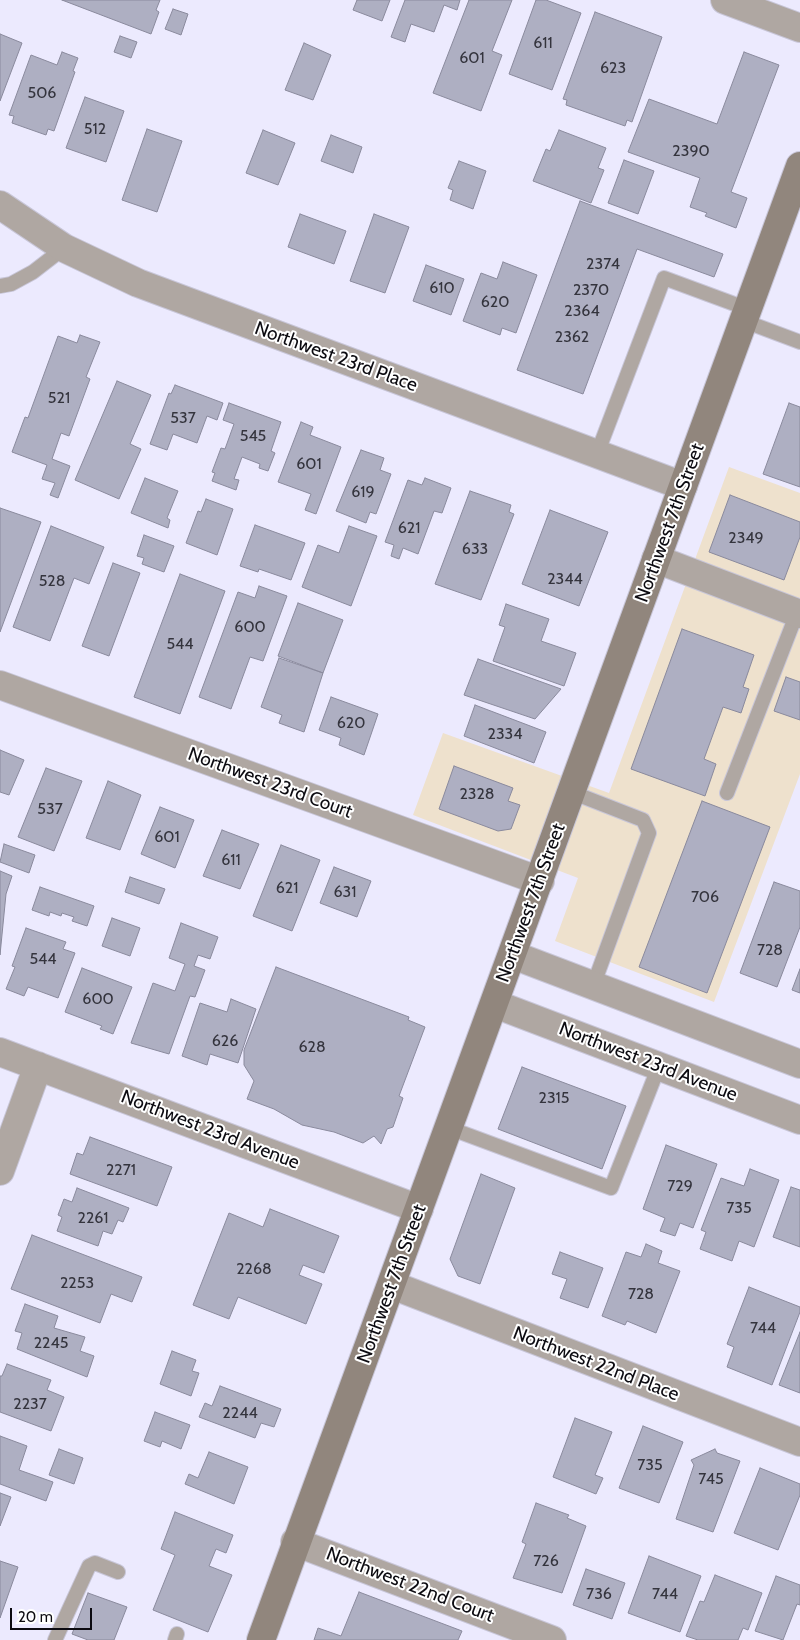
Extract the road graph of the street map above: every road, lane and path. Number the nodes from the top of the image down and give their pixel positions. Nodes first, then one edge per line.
1 (725, 0) edge
2 (800, 28) edge
3 (798, 176) edge
4 (0, 204) edge
5 (64, 248) junction
6 (0, 286) edge
7 (746, 315) junction
8 (800, 342) edge
9 (597, 454) junction
10 (683, 486) junction
11 (656, 559) junction
12 (798, 614) edge
13 (0, 685) edge
14 (571, 792) junction
15 (727, 793) dead end
16 (540, 881) junction
17 (513, 955) junction
18 (593, 986) junction
19 (495, 1004) junction
20 (0, 1052) edge
21 (800, 1064) edge
22 (38, 1066) junction
23 (659, 1066) junction
24 (800, 1120) edge
25 (449, 1128) junction
26 (0, 1170) edge
27 (419, 1209) junction
28 (392, 1285) junction
29 (800, 1442) edge
30 (295, 1542) junction
31 (118, 1572) dead end
32 (55, 1640) edge
33 (261, 1640) edge
34 (552, 1640) edge

1 - 2 street
3 - 7 main road, Northwest 7th Street
4 - 5 street, Northwest 23rd Place
5 - 6 lane
5 - 9 street, Northwest 23rd Place
7 - 8 lane
7 - 9 lane
7 - 10 main road, Northwest 7th Street
9 - 10 street, Northwest 23rd Place
10 - 11 main road, Northwest 7th Street
11 - 12 street
11 - 14 main road, Northwest 7th Street
12 - 15 lane
13 - 16 street, Northwest 23rd Court
14 - 16 main road, Northwest 7th Street
14 - 18 lane
16 - 17 main road, Northwest 7th Street
17 - 18 street
17 - 19 main road, Northwest 7th Street
18 - 21 street
19 - 23 street, Northwest 23rd Avenue
19 - 25 main road, Northwest 7th Street
20 - 22 street, Northwest 23rd Avenue
22 - 26 street
22 - 27 street, Northwest 23rd Avenue
23 - 24 street, Northwest 23rd Avenue
23 - 25 lane
25 - 27 main road, Northwest 7th Street
27 - 28 main road, Northwest 7th Street
28 - 29 street, Northwest 22nd Place
28 - 30 main road, Northwest 7th Street
30 - 33 main road, Northwest 7th Street
30 - 34 street, Northwest 22nd Court
31 - 32 lane

